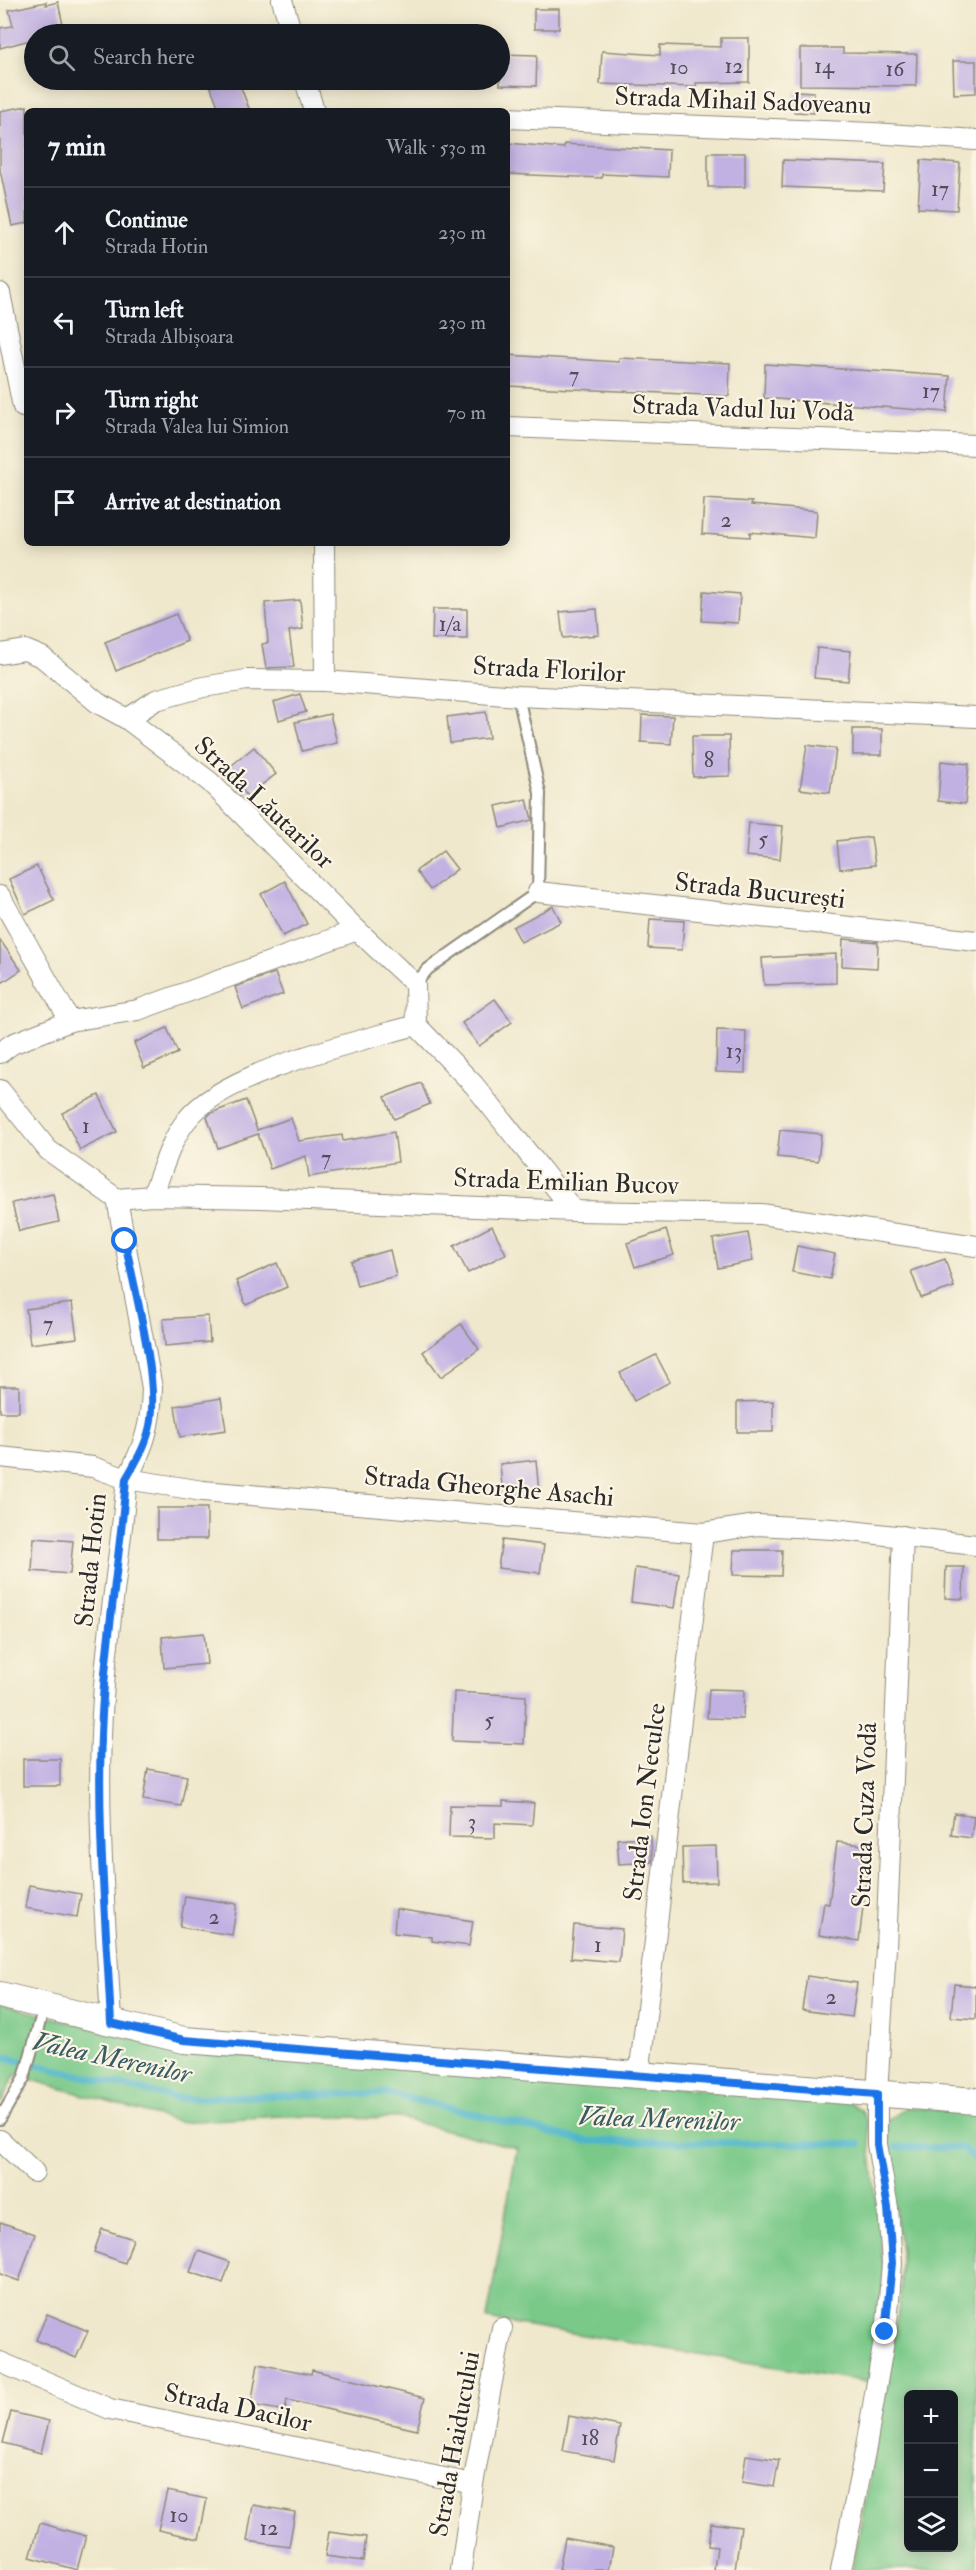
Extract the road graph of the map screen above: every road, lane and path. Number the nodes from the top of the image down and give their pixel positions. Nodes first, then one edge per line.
1 (282, 0) edge
2 (289, 24) edge
3 (308, 90) edge
4 (313, 108) edge
5 (510, 118) edge
6 (976, 140) edge
7 (0, 293) edge
8 (23, 407) dead end
9 (510, 427) edge
10 (976, 445) edge
11 (324, 546) edge
12 (0, 654) edge
13 (325, 681) junction
14 (518, 696) junction
15 (976, 717) edge
16 (127, 719) junction
17 (538, 892) junction
18 (0, 896) edge
19 (357, 930) junction
20 (976, 941) edge
21 (415, 984) junction
22 (70, 1021) junction
23 (416, 1025) junction
24 (0, 1053) edge
25 (0, 1090) edge
26 (152, 1196) junction
27 (117, 1199) junction
28 (574, 1211) junction
29 (976, 1246) edge
30 (0, 1457) edge
31 (126, 1479) junction
32 (704, 1533) junction
33 (903, 1536) junction
34 (976, 1545) edge
35 (0, 1995) edge
36 (44, 2007) junction
37 (111, 2023) junction
38 (639, 2076) junction
39 (877, 2094) junction
40 (976, 2101) edge
41 (0, 2119) edge
42 (0, 2140) edge
43 (34, 2172) dead end
44 (502, 2328) dead end
45 (0, 2362) edge
46 (473, 2484) junction
47 (461, 2570) edge
48 (841, 2570) edge

1 - 2 street
3 - 4 street
5 - 6 street, Strada Mihail Sadoveanu
7 - 8 street
9 - 10 street, Strada Vadul lui Vodă
11 - 13 street
12 - 16 street, Strada Lăutarilor
13 - 14 street, Strada Florilor
13 - 16 street, Strada Florilor
14 - 15 street, Strada Florilor
14 - 17 lane
16 - 19 street, Strada Lăutarilor
17 - 20 street, Strada București
17 - 21 lane
18 - 22 street
19 - 21 street, Strada Lăutarilor
19 - 22 street
21 - 23 street
22 - 24 street
23 - 26 street
23 - 28 street
25 - 27 street
26 - 27 street, Strada Emilian Bucov
26 - 28 street, Strada Emilian Bucov
27 - 31 street, Strada Hotin
28 - 29 street, Strada Emilian Bucov
30 - 31 street, Strada Gheorghe Asachi
31 - 32 street, Strada Gheorghe Asachi
31 - 37 street, Strada Hotin
32 - 33 street, Strada Gheorghe Asachi
32 - 38 street, Strada Ion Neculce
33 - 34 street, Strada Gheorghe Asachi
33 - 39 street, Strada Cuza Vodă
35 - 36 street
36 - 37 street
36 - 41 lane
37 - 38 street
38 - 39 street
39 - 40 street
39 - 48 street, Strada Cuza Vodă
42 - 43 street
44 - 46 street, Strada Haiducului
45 - 46 street, Strada Dacilor
46 - 47 street, Strada Haiducului

